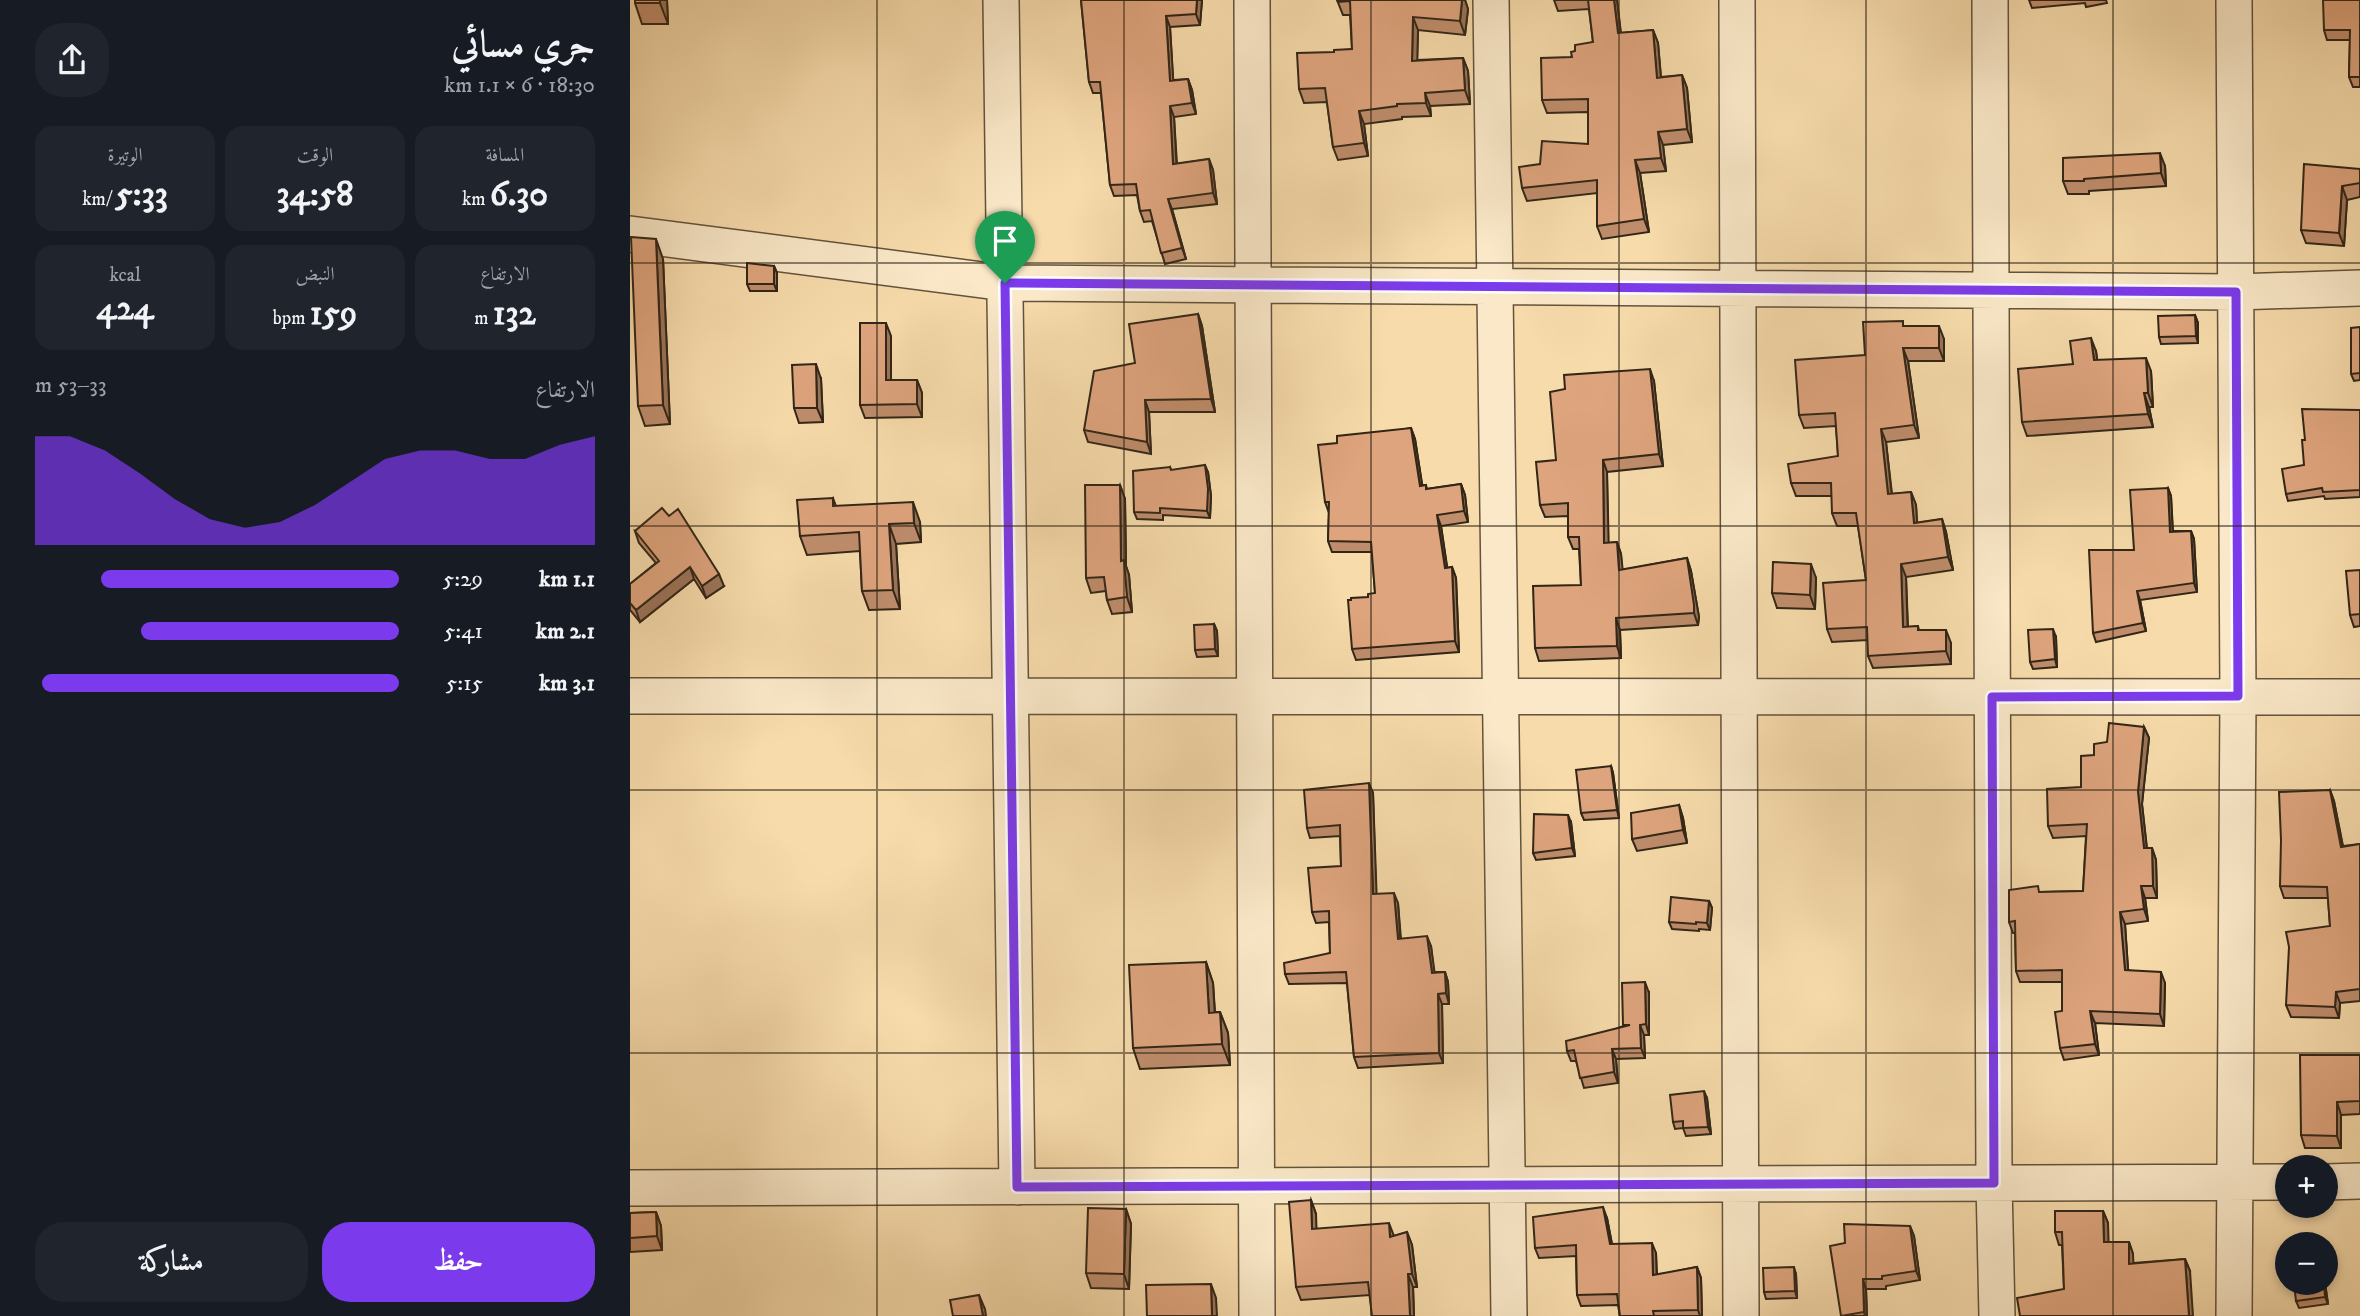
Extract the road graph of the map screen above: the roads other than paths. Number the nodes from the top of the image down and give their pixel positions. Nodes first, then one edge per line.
1 (1001, 0) edge
2 (1252, 0) edge
3 (1491, 0) edge
4 (1737, 0) edge
5 (1990, 0) edge
6 (2234, 0) edge
7 (630, 234) edge
8 (1005, 283) junction
9 (1253, 285) junction
10 (1494, 286) junction
11 (1738, 288) junction
12 (2360, 288) edge
13 (1991, 290) junction
14 (2236, 292) junction
15 (630, 696) edge
16 (1010, 696) junction
17 (1254, 696) junction
18 (1501, 696) junction
19 (1739, 696) junction
20 (2238, 696) junction
21 (1992, 697) junction
22 (2360, 697) edge
23 (2360, 1181) edge
24 (2275, 1182) edge
25 (2338, 1182) edge
26 (1994, 1183) junction
27 (2235, 1183) junction
28 (1740, 1184) junction
29 (1507, 1185) junction
30 (1256, 1186) junction
31 (1017, 1187) junction
32 (630, 1188) edge
33 (1257, 1316) edge
34 (1509, 1316) edge
35 (1741, 1316) edge
36 (1997, 1316) edge
37 (2234, 1316) edge

1 - 8 street
2 - 9 street
3 - 10 street
4 - 11 street
5 - 13 street
6 - 14 street
7 - 8 street
8 - 9 street
8 - 16 street
9 - 10 street
9 - 17 street
10 - 11 street
10 - 18 street
11 - 13 street
11 - 19 street
12 - 14 street
13 - 14 street
13 - 21 street
14 - 20 street
15 - 16 street
16 - 17 street
16 - 31 street
17 - 18 street
17 - 30 street
18 - 19 street
18 - 29 street
19 - 21 street
19 - 28 street
20 - 21 street
20 - 22 street
20 - 27 street
21 - 26 street
23 - 25 street
24 - 27 street
26 - 27 street
26 - 28 street
26 - 36 street
27 - 37 street
28 - 29 street
28 - 35 street
29 - 30 street
29 - 34 street
30 - 31 street
30 - 33 street
31 - 32 street

